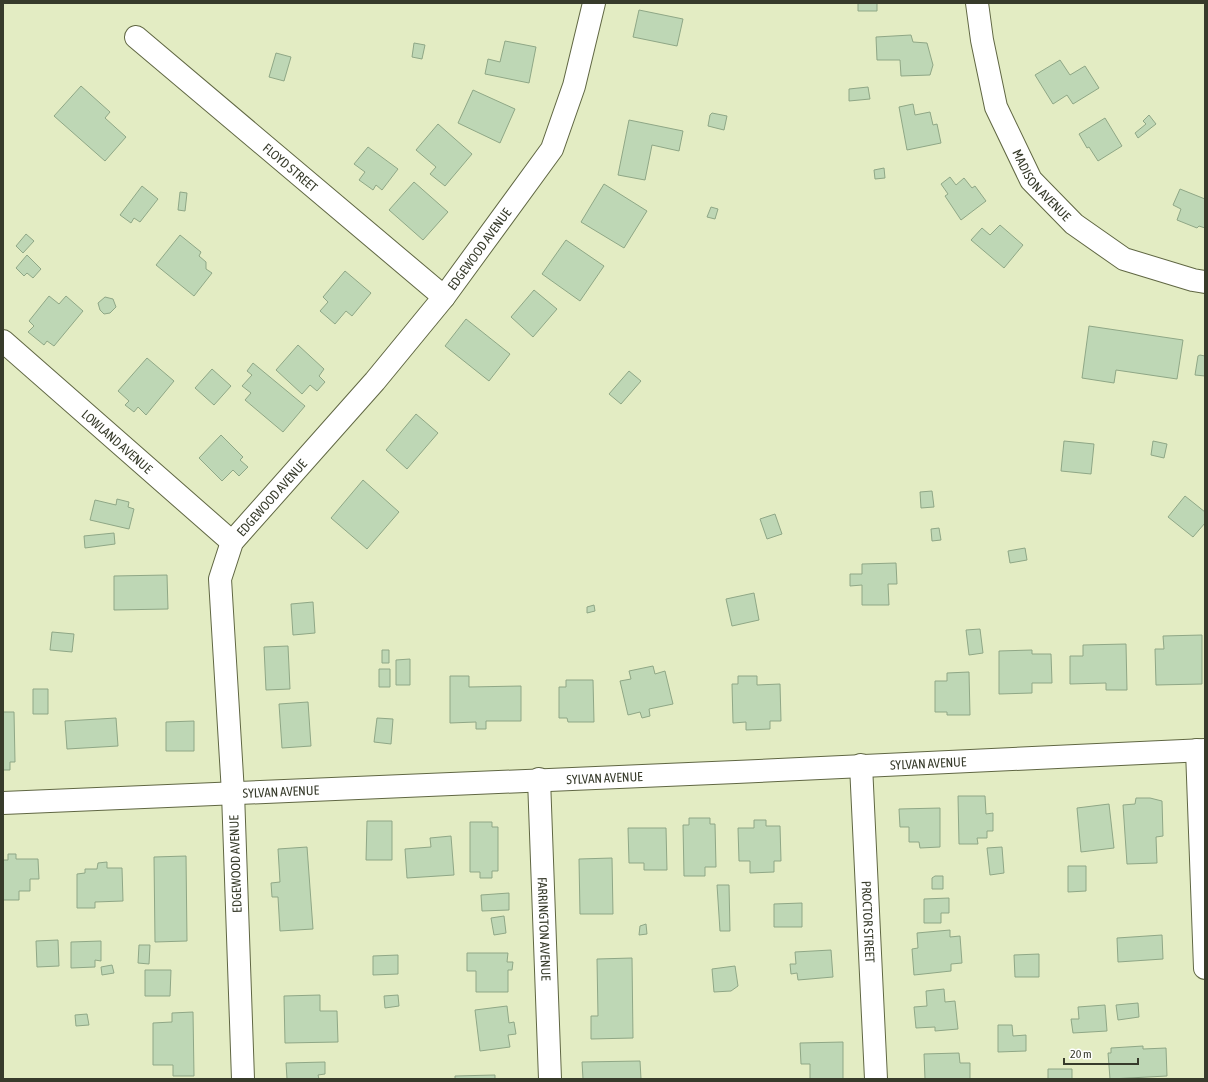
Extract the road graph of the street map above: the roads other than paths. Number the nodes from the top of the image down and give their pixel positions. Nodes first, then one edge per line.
1 (594, 3) edge
2 (977, 3) edge
3 (136, 37) dead end
4 (1205, 282) edge
5 (444, 297) junction
6 (3, 341) edge
7 (232, 542) junction
8 (1201, 750) edge
9 (861, 765) junction
10 (539, 779) junction
11 (233, 793) junction
12 (3, 803) edge
13 (1205, 968) edge
14 (243, 1079) edge
15 (550, 1079) edge
16 (876, 1079) edge

1 - 5 street, EDGEWOOD AVENUE
2 - 4 street, MADISON AVENUE
3 - 5 street, FLOYD STREET
5 - 7 street, EDGEWOOD AVENUE
6 - 7 street, LOWLAND AVENUE
7 - 11 street, EDGEWOOD AVENUE
8 - 9 street, SYLVAN AVENUE
8 - 13 street
9 - 10 street, SYLVAN AVENUE
9 - 16 street, PROCTOR STREET
10 - 11 street, SYLVAN AVENUE
10 - 15 street, FARRINGTON AVENUE
11 - 12 street, SYLVAN AVENUE
11 - 14 street, EDGEWOOD AVENUE

